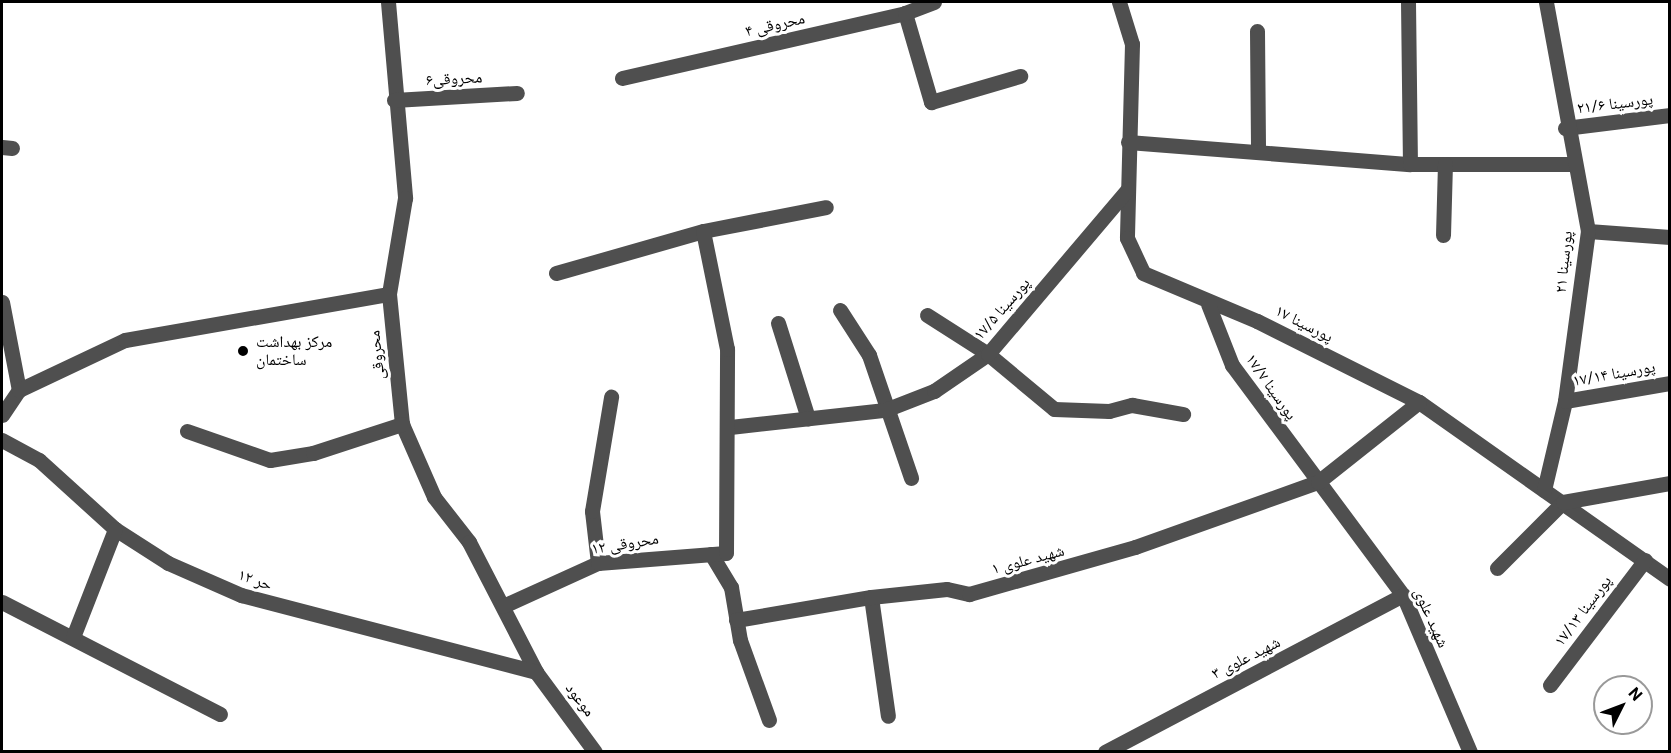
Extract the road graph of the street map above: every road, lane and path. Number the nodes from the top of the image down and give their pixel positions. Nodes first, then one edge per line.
1 (388, 2) edge
2 (933, 2) edge
3 (1119, 2) edge
4 (1408, 2) edge
5 (1546, 2) edge
6 (905, 13) junction
7 (1257, 31) dead end
8 (1020, 76) dead end
9 (622, 78) dead end
10 (517, 93) dead end
11 (394, 100) junction
12 (1670, 115) edge
13 (1565, 128) junction
14 (1128, 142) junction
15 (1258, 152) junction
16 (1410, 164) junction
17 (1445, 164) junction
18 (1572, 164) junction
19 (1128, 189) junction
20 (826, 207) dead end
21 (703, 231) junction
22 (1588, 231) junction
23 (1443, 235) dead end
24 (1670, 237) edge
25 (556, 273) dead end
26 (389, 294) junction
27 (2, 302) edge
28 (1208, 304) junction
29 (840, 310) dead end
30 (927, 315) dead end
31 (778, 323) dead end
32 (988, 354) junction
33 (1670, 383) edge
34 (19, 390) junction
35 (611, 397) dead end
36 (1564, 401) junction
37 (1419, 402) junction
38 (885, 410) junction
39 (1183, 414) dead end
40 (2, 415) edge
41 (808, 418) junction
42 (402, 424) junction
43 (730, 427) junction
44 (187, 431) dead end
45 (2, 440) edge
46 (911, 478) dead end
47 (1318, 482) junction
48 (1670, 483) edge
49 (1544, 490) junction
50 (1563, 502) junction
51 (115, 529) junction
52 (718, 554) junction
53 (1645, 560) junction
54 (598, 563) junction
55 (1497, 568) dead end
56 (1670, 579) edge
57 (1403, 595) junction
58 (870, 597) junction
59 (2, 602) edge
60 (503, 606) junction
61 (736, 620) junction
62 (73, 637) junction
63 (536, 672) junction
64 (1550, 685) dead end
65 (220, 714) dead end
66 (888, 716) dead end
67 (769, 720) dead end
68 (1466, 750) edge
69 (595, 752) edge
70 (1105, 752) edge

1 - 11 street, محروقی
2 - 6 street, محروقی ۴
3 - 14 street, پورسینا ۱۷
4 - 16 street
5 - 13 street, پورسینا ۲۱
6 - 8 street
6 - 9 street, محروقی ۴
7 - 15 street
10 - 11 street, محروقی۶
11 - 26 street, محروقی
12 - 13 street, پورسینا ۲۱/۶
13 - 18 street, پورسینا ۲۱
14 - 15 street
14 - 19 street, پورسینا ۱۷
15 - 16 street
16 - 17 street
17 - 18 street
17 - 23 street
18 - 22 street, پورسینا ۲۱
19 - 28 street, پورسینا ۱۷
19 - 32 street, پورسینا ۱۷/۵
20 - 21 street
21 - 25 street
21 - 43 street
22 - 24 street
22 - 36 street, پورسینا ۲۱
26 - 34 street
26 - 42 street, محروقی
27 - 34 street
28 - 37 street, پورسینا ۱۷
28 - 47 street, پورسینا ۱۷/۷
29 - 38 street
30 - 32 street
31 - 41 street
32 - 38 street, پورسینا ۱۷/۵
32 - 39 street
33 - 36 street, پورسینا ۱۷/۱۴
34 - 40 street
35 - 54 street
36 - 49 street, پورسینا ۲۱
37 - 47 street, شهید علوی ۱
37 - 49 street, پورسینا ۱۷
38 - 41 street, پورسینا ۱۷/۵
38 - 46 street
41 - 43 street, پورسینا ۱۷/۵
42 - 44 street
42 - 60 street, محروقی
43 - 52 street
45 - 51 street, حر ۱۲
47 - 57 street, شهید علوی
47 - 58 street, شهید علوی ۱
48 - 50 street
49 - 50 street, پورسینا ۱۷
50 - 53 street, پورسینا ۱۷
50 - 55 street
51 - 62 street
51 - 63 street, حر ۱۲
52 - 54 street, محروقی ۱۲
52 - 61 street
53 - 56 street, پورسینا ۱۷
53 - 64 street, پورسینا ۱۷/۱۳
54 - 60 street, محروقی ۱۲
57 - 68 street, شهید علوی
57 - 70 street, شهید علوی ۳
58 - 61 street, شهید علوی ۱
58 - 66 street
59 - 62 street
60 - 63 street, محروقی
61 - 67 street
62 - 65 street
63 - 69 street, موعود

